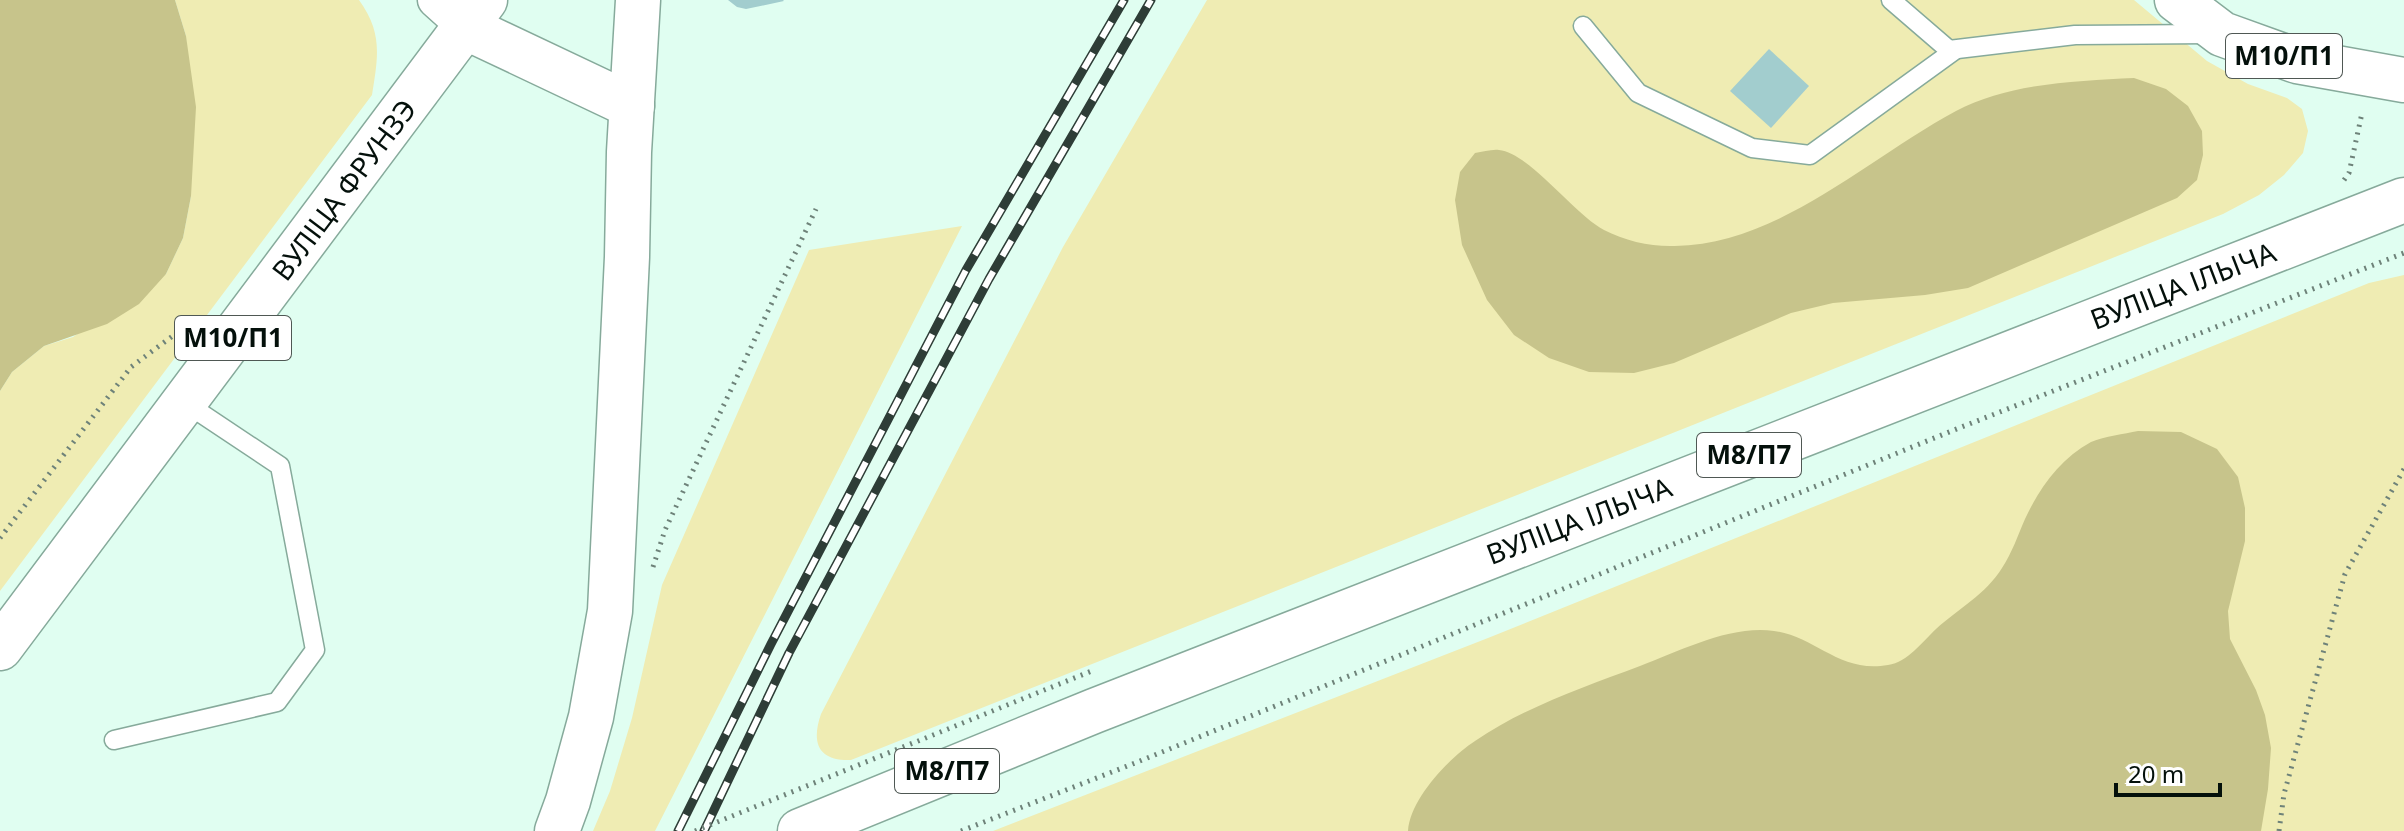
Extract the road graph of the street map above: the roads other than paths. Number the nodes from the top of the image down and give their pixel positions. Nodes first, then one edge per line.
1 (638, 0) edge
2 (1891, 0) edge
3 (2177, 0) edge
4 (462, 9) edge
5 (1583, 26) dead end
6 (2222, 34) junction
7 (1955, 50) junction
8 (2404, 80) edge
9 (632, 106) junction
10 (2404, 200) edge
11 (184, 402) junction
12 (0, 648) edge
13 (114, 740) dead end
14 (557, 831) edge
15 (800, 831) edge

1 - 9 main road
2 - 7 lane
3 - 6 main road, М10/П1
4 - 9 main road
4 - 11 main road, ВУЛІЦА ФРУНЗЭ / М10/П1
5 - 7 lane
6 - 7 lane
6 - 8 main road, М10/П1
9 - 14 main road
10 - 15 main road, ВУЛІЦА ІЛЬІЧА / М8/П7
11 - 12 main road, ВУЛІЦА ФРУНЗЭ / М10/П1
11 - 13 lane

